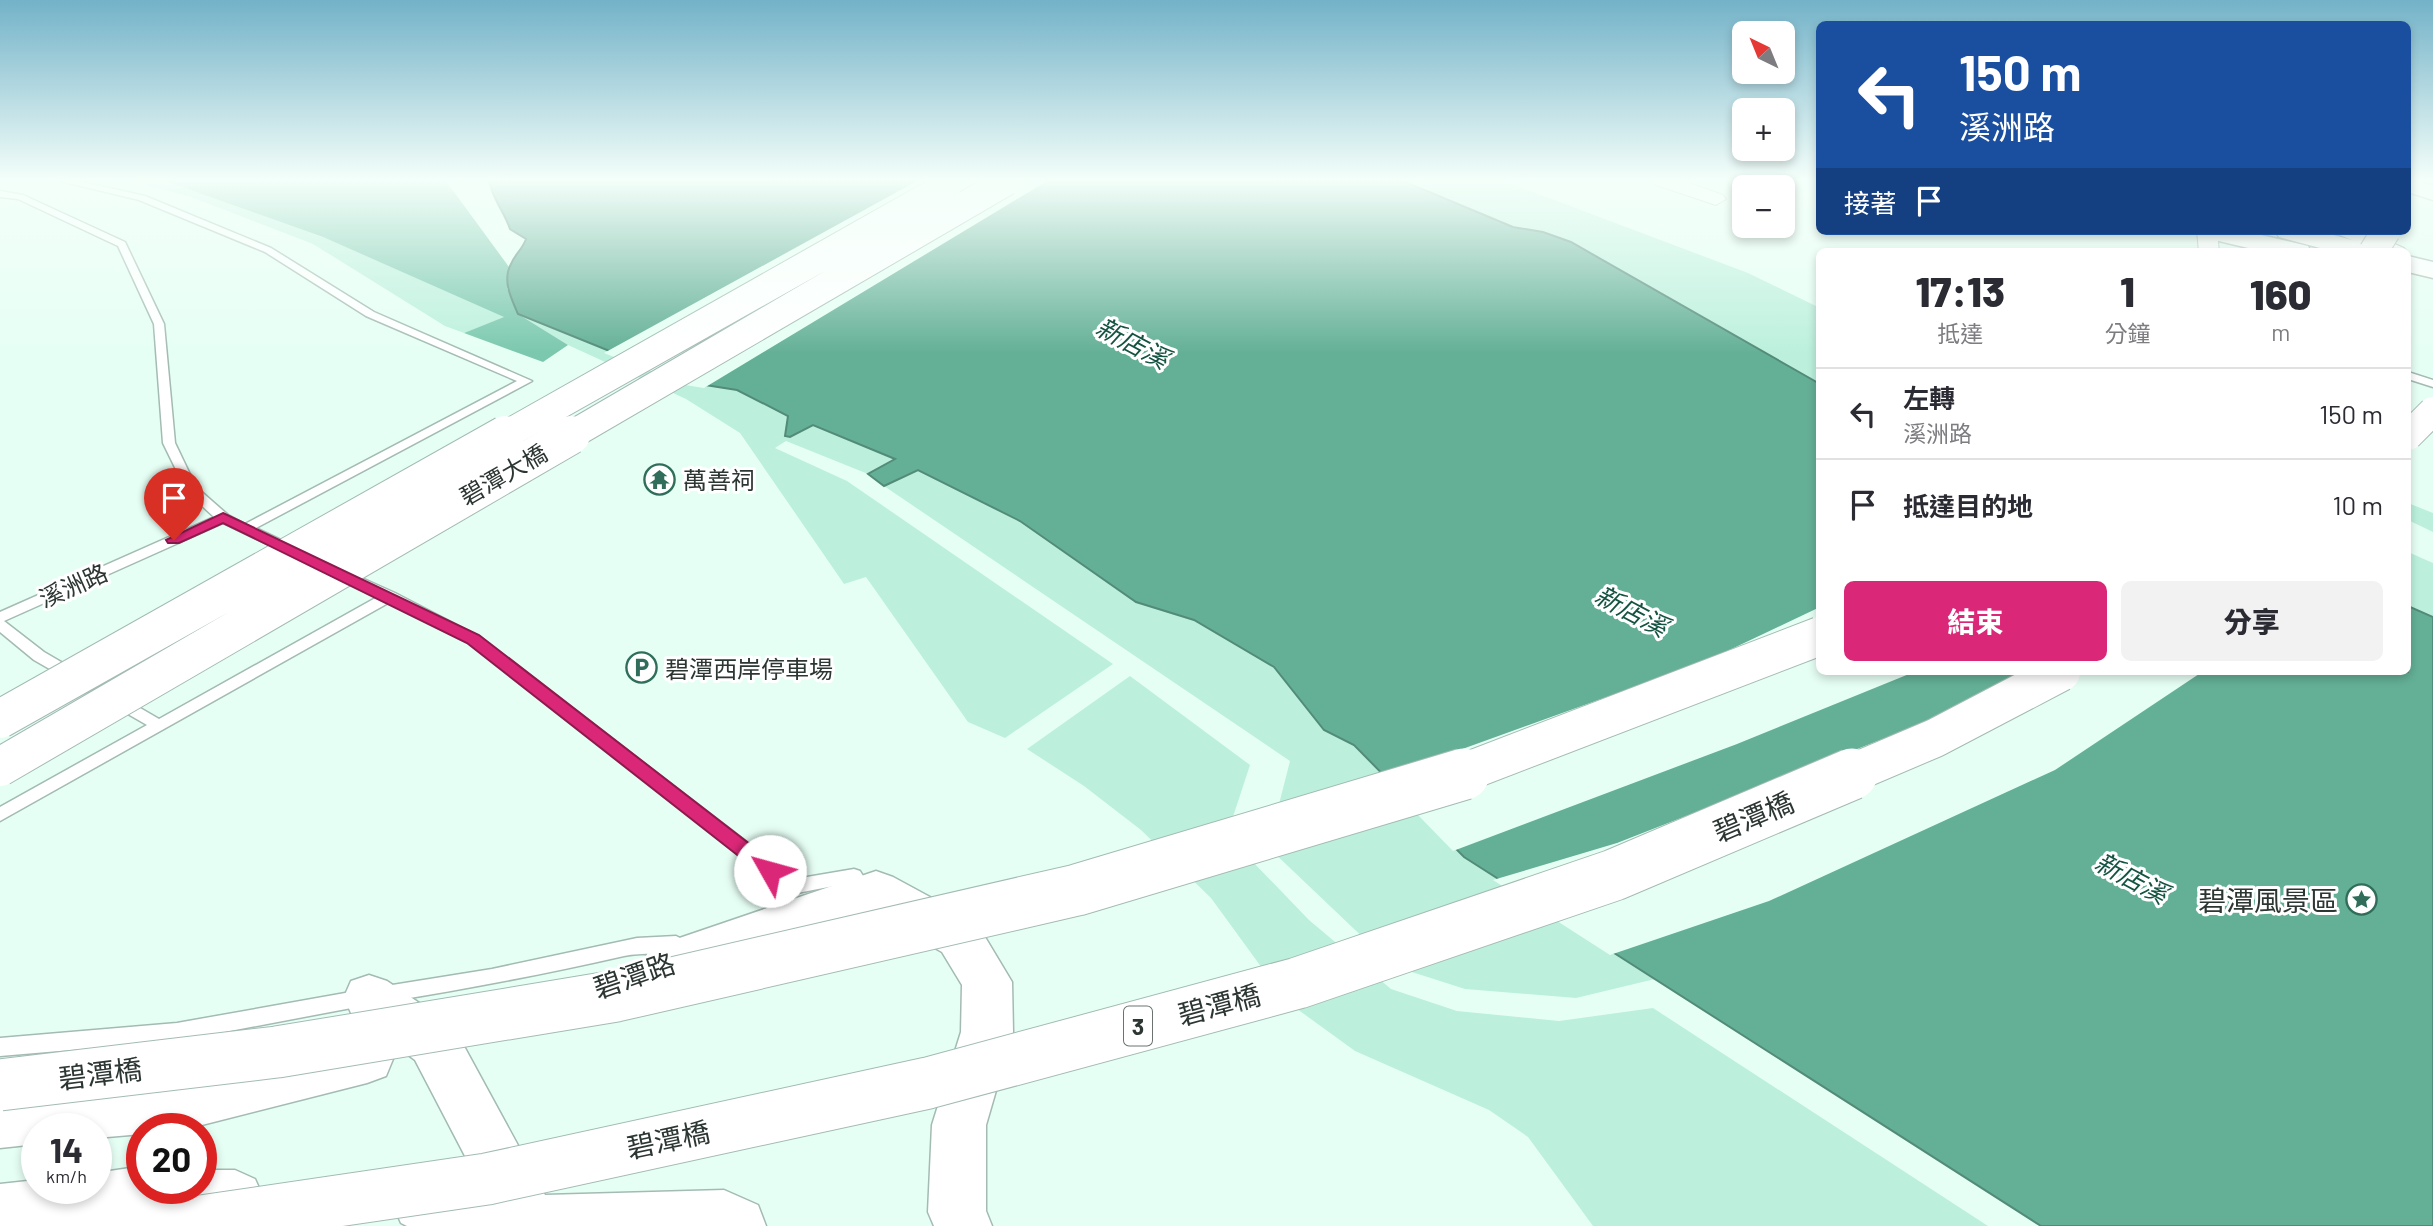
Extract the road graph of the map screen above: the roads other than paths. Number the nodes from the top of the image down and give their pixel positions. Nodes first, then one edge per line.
1 (109, 238) edge
2 (239, 238) edge
3 (853, 238) edge
4 (909, 238) edge
5 (2240, 238) edge
6 (2314, 238) edge
7 (2364, 238) edge
8 (2281, 248) edge
9 (2350, 248) edge
10 (2387, 248) edge
11 (2411, 258) edge
12 (2411, 265) edge
13 (2433, 269) edge
14 (2411, 281) edge
15 (2433, 287) edge
16 (2411, 376) edge
17 (2433, 384) edge
18 (2433, 411) edge
19 (2411, 427) edge
20 (2411, 433) edge
21 (2433, 436) edge
22 (223, 518) junction
23 (246, 529) junction
24 (390, 596) junction
25 (0, 618) edge
26 (0, 625) edge
27 (1816, 638) edge
28 (2055, 675) edge
29 (0, 719) edge
30 (160, 726) junction
31 (0, 767) edge
32 (0, 815) edge
33 (854, 876) dead end
34 (732, 942) junction
35 (369, 997) junction
36 (434, 1042) junction
37 (0, 1047) edge
38 (0, 1085) edge
39 (0, 1122) edge
40 (459, 1203) junction
41 (0, 1213) edge
42 (531, 1224) junction
43 (167, 1226) edge
44 (400, 1226) edge
45 (737, 1226) edge
46 (963, 1226) edge

1 - 22 lane
2 - 23 lane
3 - 29 main road, 碧潭大橋, bridge
4 - 31 main road, 碧潭大橋, bridge
5 - 8 main road
6 - 9 main road
7 - 10 street
11 - 13 street
12 - 13 main road
14 - 15 main road
16 - 17 lane
18 - 20 main road, bridge
19 - 21 street
22 - 23 lane
22 - 25 lane, 溪洲路
23 - 24 lane
24 - 30 lane
24 - 33 lane
26 - 30 lane
27 - 38 main road, 碧潭橋, bridge
28 - 43 main road, 碧潭橋 / 3, bridge
30 - 32 lane
34 - 35 lane
34 - 36 main road, 碧潭路
34 - 46 main road, 碧潭路
35 - 36 main road
35 - 37 lane
36 - 39 main road, 碧潭路
36 - 42 main road
40 - 41 main road
40 - 42 main road
40 - 44 street
42 - 45 main road

